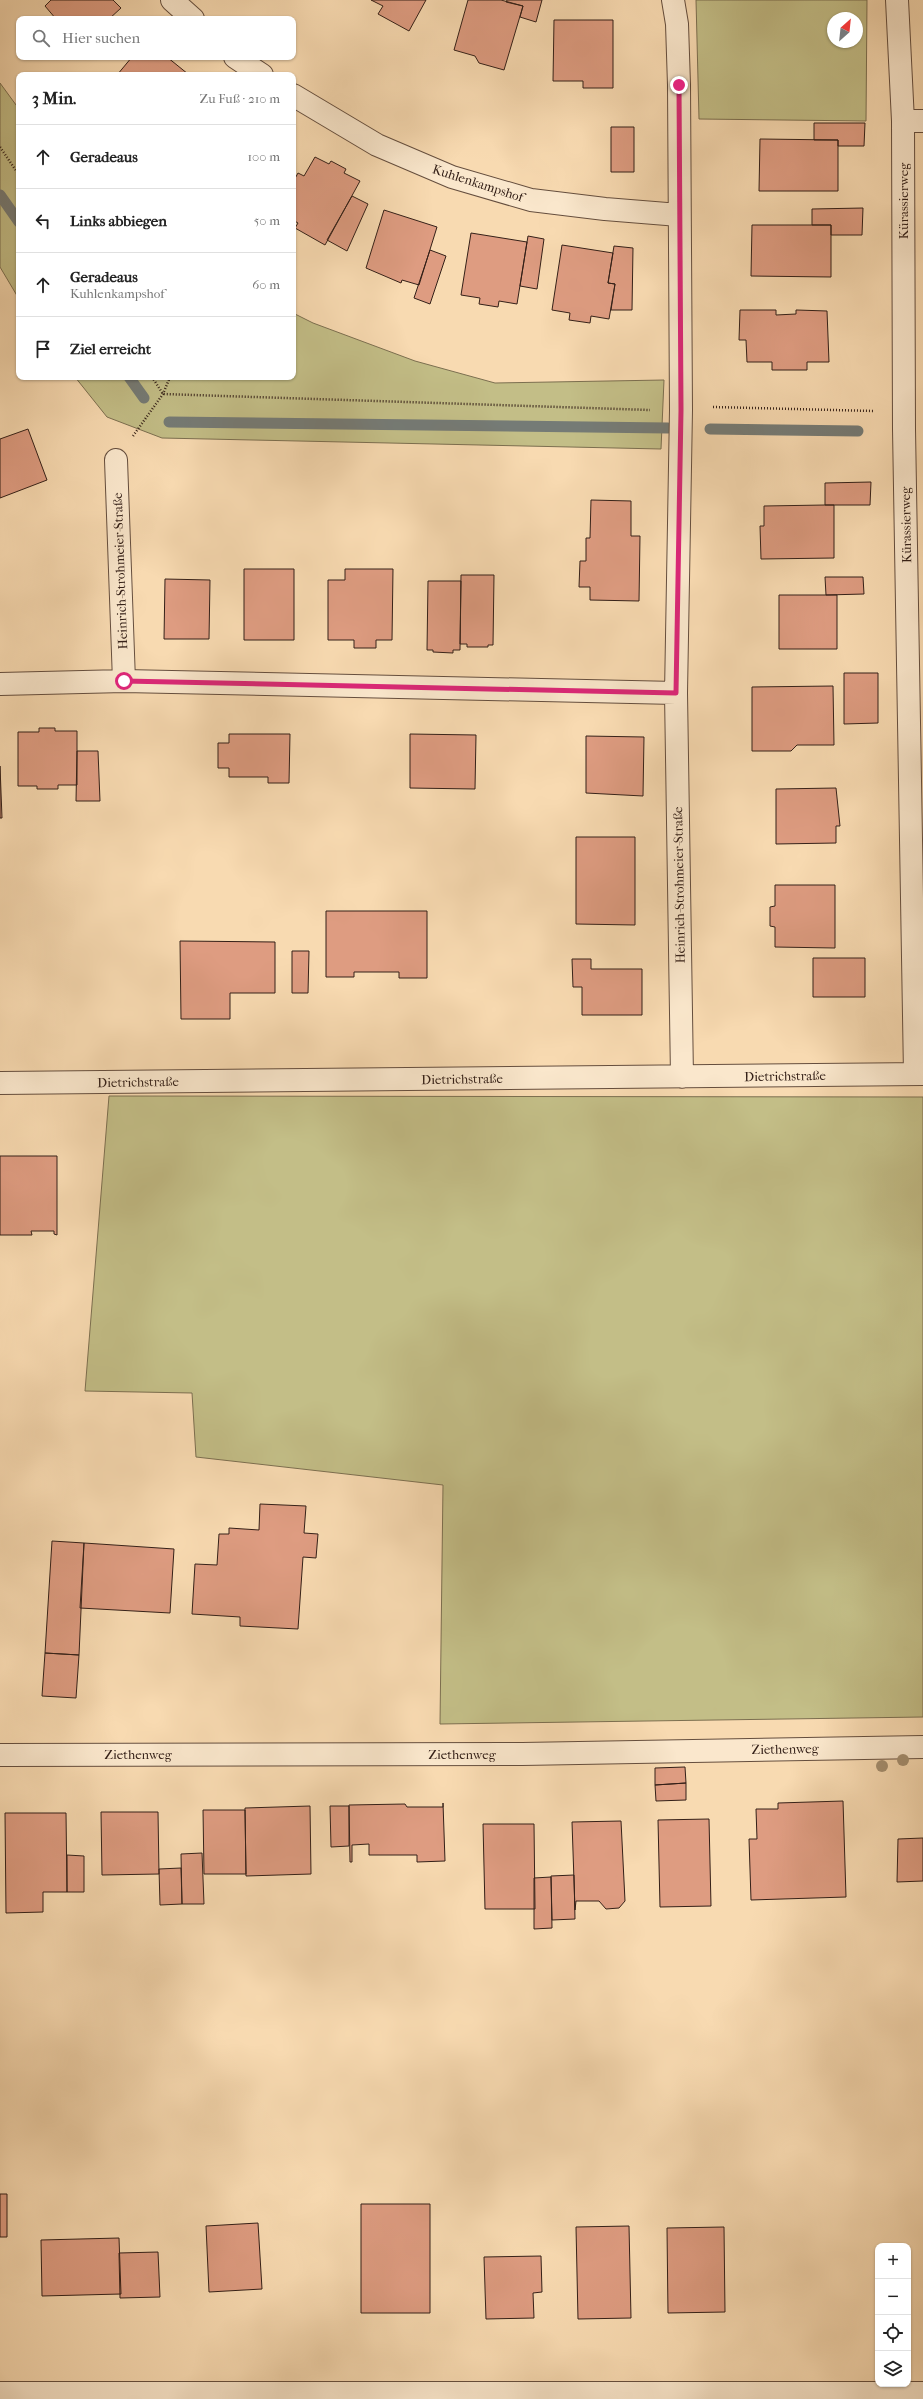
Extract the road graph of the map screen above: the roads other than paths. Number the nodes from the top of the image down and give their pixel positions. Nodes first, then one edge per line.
1 (172, 0) edge
2 (673, 0) edge
3 (897, 0) edge
4 (190, 16) edge
5 (240, 60) edge
6 (258, 72) edge
7 (296, 97) edge
8 (913, 121) edge
9 (679, 215) junction
10 (116, 460) road end
11 (124, 681) junction
12 (0, 684) edge
13 (676, 693) junction
14 (919, 1074) edge
15 (682, 1077) junction
16 (0, 1083) edge
17 (923, 1747) edge
18 (0, 1755) edge
19 (0, 2393) edge
20 (923, 2393) edge

1 - 4 street
2 - 9 street
3 - 8 street, Kürassierweg
5 - 6 street
7 - 9 street, Kuhlenkampshof
8 - 14 street, Kürassierweg
9 - 13 street, Heinrich-Strohmeier-Straße
10 - 11 street, Heinrich-Strohmeier-Straße
11 - 12 street
11 - 13 street
13 - 15 street, Heinrich-Strohmeier-Straße
14 - 15 street, Dietrichstraße
15 - 16 street, Dietrichstraße
17 - 18 street, Ziethenweg
19 - 20 street

